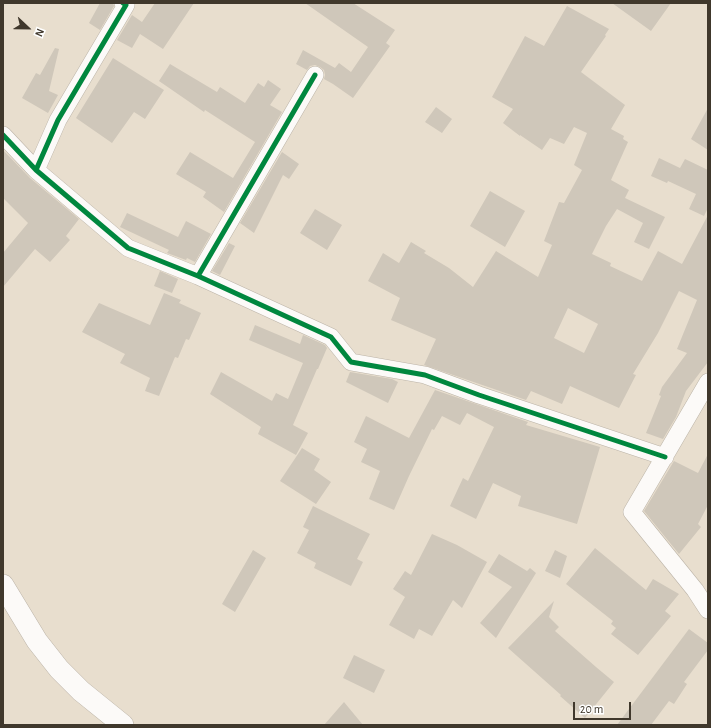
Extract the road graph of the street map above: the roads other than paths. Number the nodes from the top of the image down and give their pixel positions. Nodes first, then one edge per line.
1 (124, 3) edge
2 (315, 75) dead end
3 (3, 135) edge
4 (36, 170) junction
5 (198, 276) junction
6 (708, 382) edge
7 (665, 457) junction
8 (3, 585) edge
9 (708, 610) edge
10 (123, 725) edge

1 - 4 street
2 - 5 street
3 - 4 street
4 - 5 street
5 - 7 street
6 - 7 street
7 - 9 street
8 - 10 street

